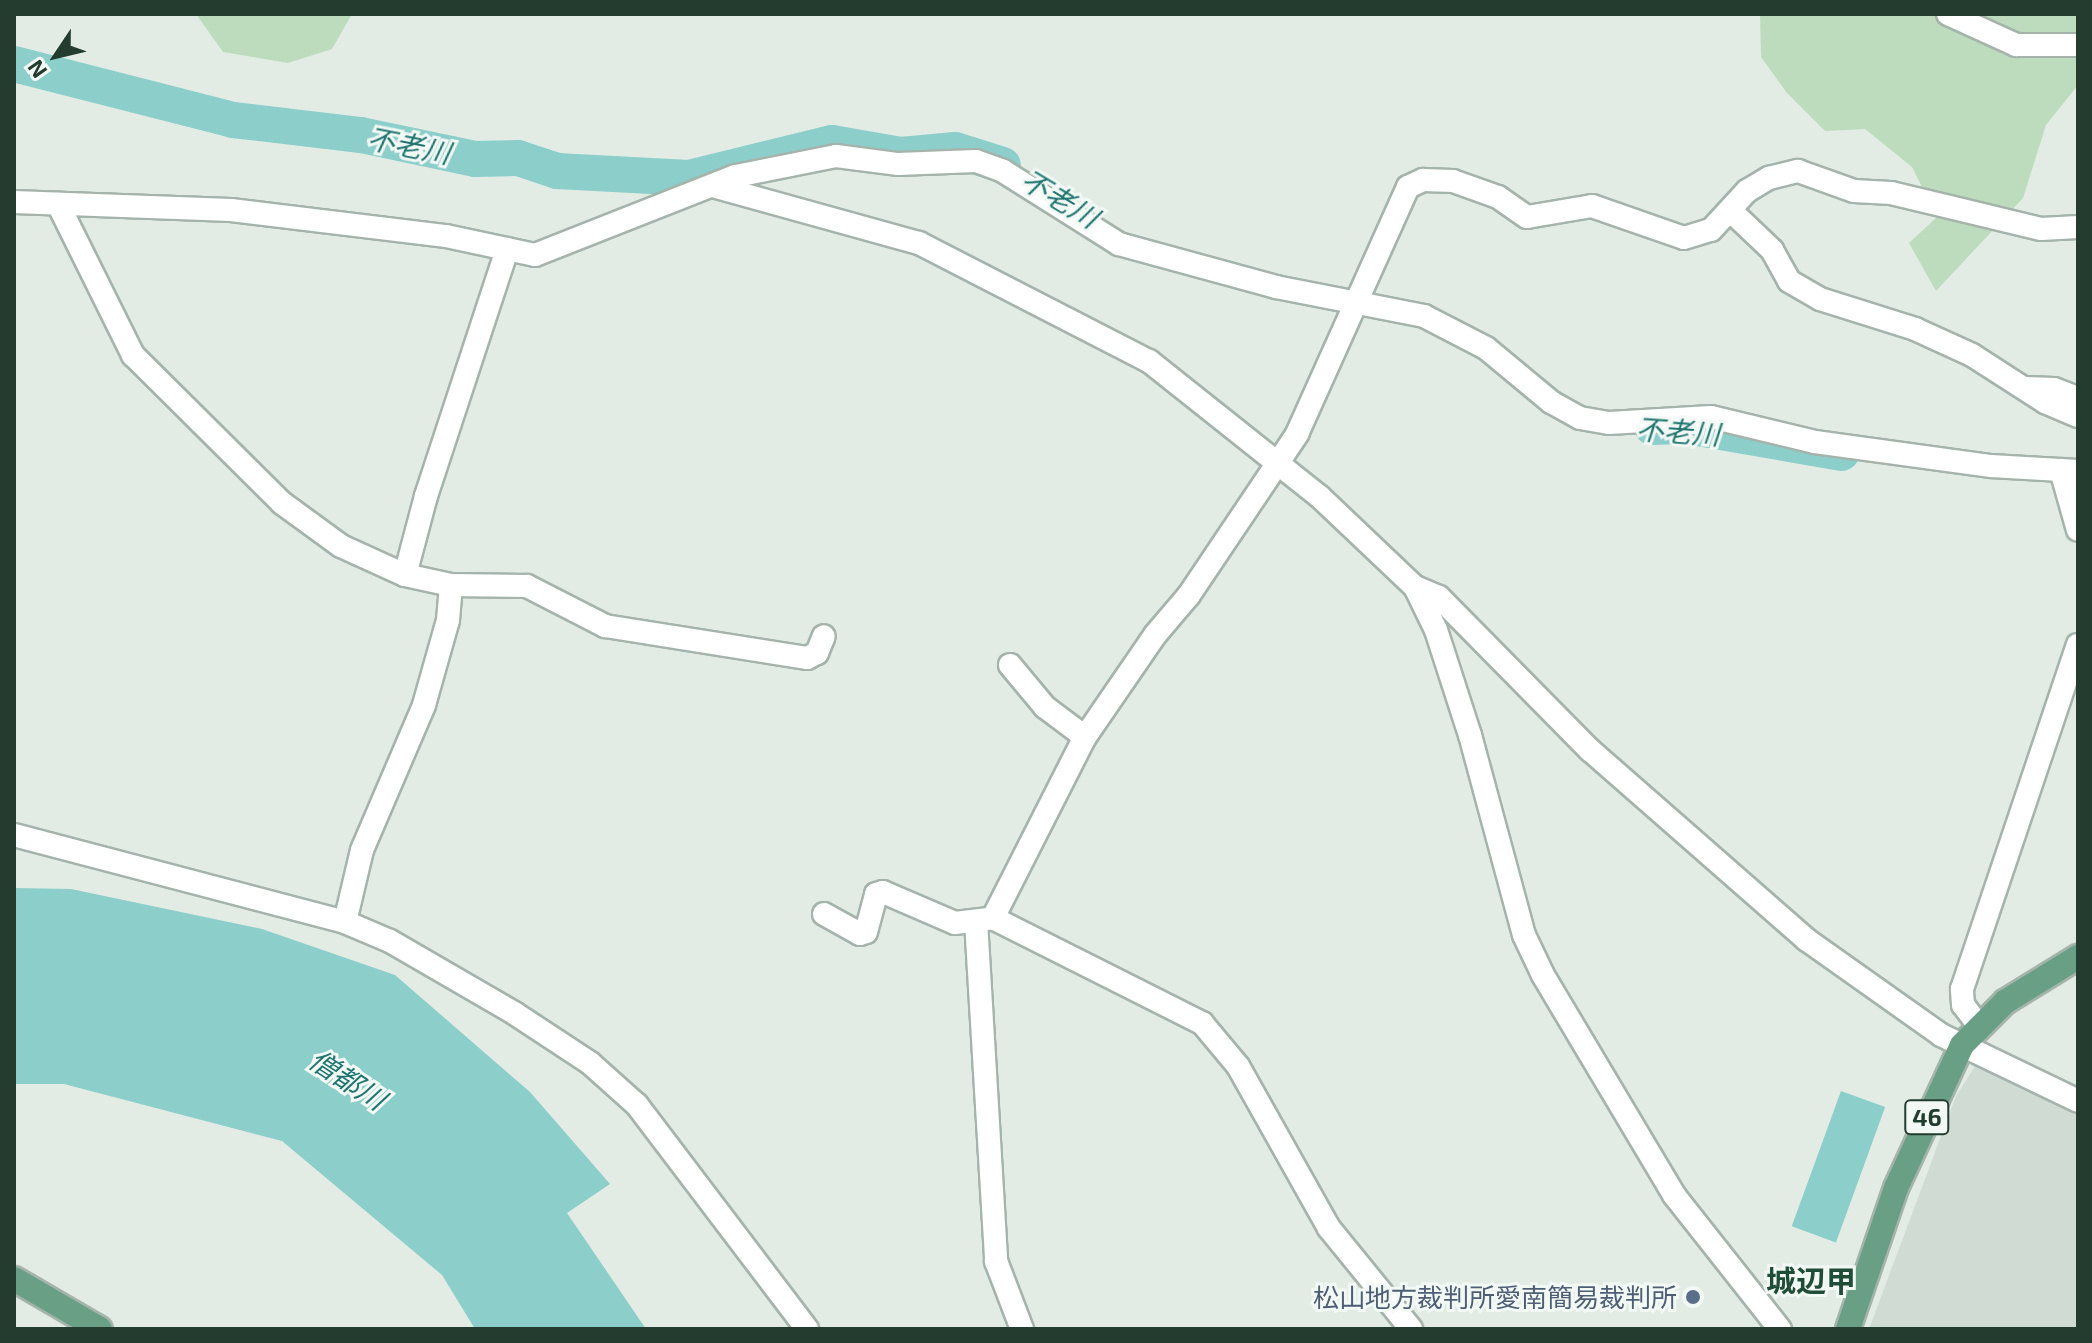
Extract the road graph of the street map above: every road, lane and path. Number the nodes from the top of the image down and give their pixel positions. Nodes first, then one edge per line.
1 (1948, 14) edge
2 (2078, 45) edge
3 (713, 186) junction
4 (14, 202) edge
5 (58, 204) junction
6 (1731, 211) junction
7 (2078, 227) edge
8 (507, 249) junction
9 (1361, 301) junction
10 (2024, 388) junction
11 (2078, 398) edge
12 (2078, 416) edge
13 (1279, 462) junction
14 (2069, 470) edge
15 (2078, 530) edge
16 (405, 575) junction
17 (451, 585) junction
18 (1415, 587) junction
19 (824, 636) dead end
20 (2078, 645) edge
21 (1010, 665) dead end
22 (1085, 737) junction
23 (14, 835) edge
24 (824, 914) dead end
25 (984, 920) junction
26 (345, 922) junction
27 (2078, 957) edge
28 (1979, 1026) junction
29 (1962, 1045) junction
30 (2078, 1101) edge
31 (14, 1279) edge
32 (100, 1329) edge
33 (807, 1329) edge
34 (1022, 1329) edge
35 (1411, 1329) edge
36 (1780, 1329) edge
37 (1848, 1329) edge

1 - 2 street
3 - 8 street
3 - 9 street
3 - 13 street
4 - 5 street
5 - 8 street
5 - 16 street
6 - 7 street
6 - 9 street
6 - 10 street
8 - 16 street
9 - 13 street
9 - 14 street
10 - 11 street
10 - 12 street
13 - 18 street
13 - 22 street
14 - 15 street
16 - 17 street
17 - 19 street
17 - 26 street
18 - 29 street
18 - 36 street
20 - 28 street
21 - 22 street
22 - 25 street
23 - 26 street
24 - 25 street
25 - 34 street
25 - 35 street
26 - 33 street
27 - 28 main road, 46
28 - 29 main road, 46
29 - 30 street
29 - 37 main road, 46
31 - 32 main road

